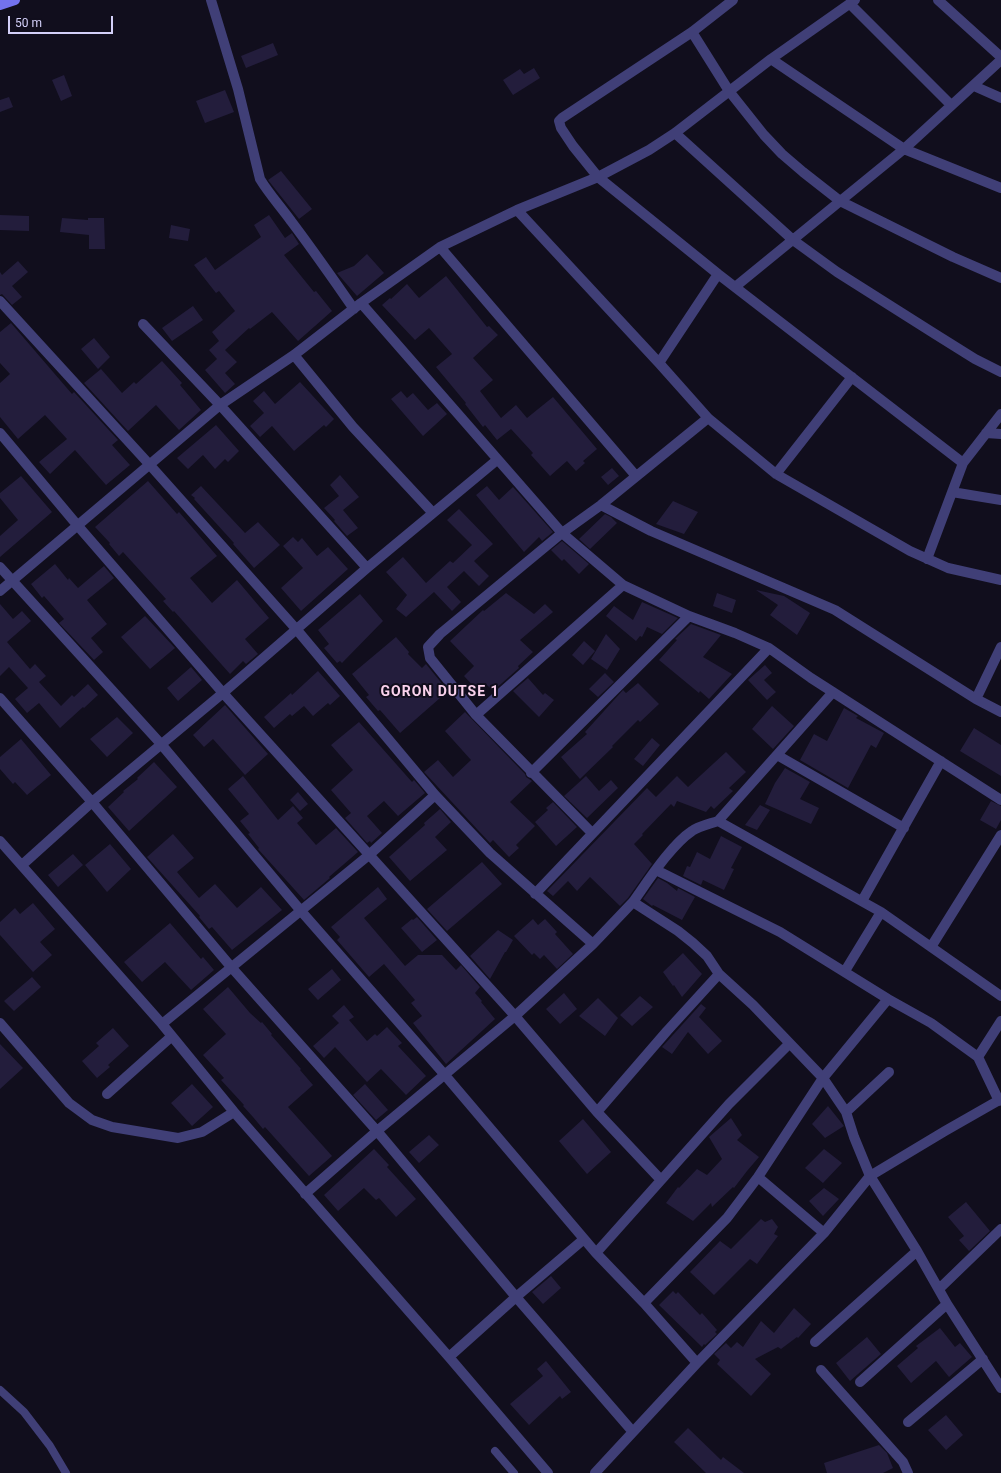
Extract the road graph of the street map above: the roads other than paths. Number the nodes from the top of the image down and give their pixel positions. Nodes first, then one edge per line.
1 (15, 0) edge
2 (211, 0) edge
3 (733, 0) edge
4 (938, 0) edge
5 (852, 2) edge
6 (0, 6) edge
7 (692, 32) junction
8 (1001, 57) edge
9 (771, 59) junction
10 (1001, 60) edge
11 (974, 86) junction
12 (729, 91) junction
13 (1001, 98) edge
14 (951, 105) junction
15 (675, 133) junction
16 (904, 148) junction
17 (598, 177) junction
18 (1001, 188) edge
19 (840, 201) junction
20 (517, 210) junction
21 (792, 240) junction
22 (440, 247) junction
23 (718, 274) junction
24 (1001, 278) edge
25 (735, 287) junction
26 (0, 301) edge
27 (357, 306) junction
28 (143, 324) dead end
29 (294, 355) junction
30 (659, 363) junction
31 (1001, 372) edge
32 (852, 377) junction
33 (220, 405) junction
34 (1001, 414) edge
35 (708, 418) junction
36 (0, 433) edge
37 (986, 433) junction
38 (1001, 434) edge
39 (497, 460) junction
40 (963, 463) junction
41 (150, 464) junction
42 (776, 474) junction
43 (636, 476) junction
44 (952, 492) junction
45 (1001, 500) edge
46 (601, 505) junction
47 (433, 513) junction
48 (78, 526) junction
49 (562, 533) junction
50 (927, 559) junction
51 (0, 567) edge
52 (367, 568) junction
53 (12, 580) junction
54 (1001, 580) edge
55 (623, 584) junction
56 (0, 591) edge
57 (689, 616) junction
58 (297, 630) junction
59 (1001, 647) edge
60 (769, 648) junction
61 (833, 692) junction
62 (224, 693) junction
63 (0, 698) edge
64 (976, 699) junction
65 (1001, 712) edge
66 (476, 715) junction
67 (161, 744) junction
68 (777, 755) junction
69 (942, 761) junction
70 (531, 773) junction
71 (435, 795) junction
72 (1001, 800) edge
73 (92, 802) junction
74 (718, 822) junction
75 (904, 828) junction
76 (592, 833) junction
77 (1001, 835) edge
78 (0, 841) edge
79 (369, 855) junction
80 (22, 865) junction
81 (656, 870) junction
82 (535, 894) junction
83 (862, 901) junction
84 (633, 902) junction
85 (301, 911) junction
86 (881, 912) junction
87 (593, 944) junction
88 (931, 947) junction
89 (232, 968) junction
90 (845, 971) junction
91 (718, 974) junction
92 (1001, 996) edge
93 (888, 999) junction
94 (515, 1016) junction
95 (1001, 1021) edge
96 (0, 1023) edge
97 (162, 1024) junction
98 (172, 1036) junction
99 (789, 1044) junction
100 (978, 1057) junction
101 (889, 1072) dead end
102 (444, 1074) junction
103 (823, 1078) junction
104 (107, 1094) dead end
105 (1000, 1100) edge
106 (234, 1112) junction
107 (598, 1112) junction
108 (846, 1112) junction
109 (377, 1131) junction
110 (870, 1176) junction
111 (758, 1177) junction
112 (661, 1180) junction
113 (305, 1194) junction
114 (1001, 1229) edge
115 (824, 1233) junction
116 (584, 1239) junction
117 (917, 1251) junction
118 (596, 1253) junction
119 (939, 1289) junction
120 (516, 1297) junction
121 (644, 1303) junction
122 (947, 1304) junction
123 (815, 1342) dead end
124 (449, 1357) junction
125 (983, 1359) junction
126 (698, 1363) junction
127 (821, 1370) dead end
128 (860, 1382) dead end
129 (1001, 1388) edge
130 (0, 1390) edge
131 (908, 1422) dead end
132 (633, 1432) junction
133 (495, 1451) dead end
134 (66, 1473) edge
135 (514, 1473) edge
136 (548, 1473) edge
137 (595, 1473) edge
138 (908, 1473) edge

1 - 6 main road
2 - 27 street
3 - 7 street
4 - 8 street
5 - 9 street
5 - 14 street
7 - 12 street
7 - 17 street
9 - 12 street
9 - 16 street
10 - 11 street
11 - 13 street
11 - 14 street
12 - 15 street
12 - 19 street
14 - 16 street
15 - 17 street
15 - 21 street
16 - 18 street
16 - 19 street
17 - 20 street
17 - 23 street
19 - 21 street
19 - 24 street
20 - 22 street
20 - 30 street
21 - 25 street
21 - 31 street
22 - 27 street
22 - 43 street
23 - 25 street
23 - 30 street
25 - 32 street
26 - 41 street
27 - 29 street
27 - 39 street
28 - 33 street
29 - 33 street
29 - 47 street
30 - 35 street
32 - 40 street
32 - 42 street
33 - 41 street
33 - 52 street
34 - 37 street
35 - 42 street
35 - 43 street
36 - 48 street
37 - 38 street
37 - 40 street
39 - 47 street
39 - 49 street
40 - 44 street
41 - 48 street
41 - 58 street
42 - 50 street
43 - 46 street
44 - 45 street
44 - 50 street
46 - 49 street
46 - 64 street
47 - 52 street
48 - 53 street
48 - 62 street
49 - 55 street
49 - 66 street
50 - 54 street
51 - 53 street
52 - 58 street
53 - 56 street
53 - 67 street
55 - 57 street
55 - 66 street
57 - 60 street
57 - 70 street
58 - 62 street
58 - 71 street
59 - 64 street
60 - 61 street
60 - 76 street
61 - 68 street
61 - 69 street
62 - 67 street
62 - 79 street
63 - 73 street
64 - 65 street
66 - 70 street
67 - 73 street
67 - 85 street
68 - 74 street
68 - 75 street
69 - 72 street
69 - 75 street
70 - 76 street
71 - 79 street
71 - 82 street
73 - 80 street
73 - 89 street
74 - 81 street
74 - 83 street
75 - 83 street
76 - 82 street
77 - 88 street
78 - 80 street
79 - 85 street
79 - 94 street
80 - 97 street
81 - 84 street
81 - 90 street
82 - 87 street
83 - 86 street
84 - 87 street
84 - 91 street
85 - 89 street
85 - 102 street
86 - 88 street
86 - 90 street
87 - 94 street
88 - 92 street
89 - 97 street
89 - 109 street
90 - 93 street
91 - 99 street
91 - 107 street
93 - 100 street
93 - 103 street
94 - 102 street
94 - 107 street
95 - 100 street
96 - 106 street
97 - 98 street
98 - 104 street
98 - 106 street
99 - 103 street
99 - 112 street
100 - 105 street
101 - 108 street
102 - 109 street
102 - 116 street
103 - 108 street
103 - 111 street
105 - 110 street
106 - 113 street
107 - 112 street
108 - 110 street
109 - 113 street
109 - 120 street
110 - 115 street
110 - 117 street
111 - 115 street
111 - 121 street
112 - 118 street
113 - 124 street
114 - 119 street
115 - 126 street
116 - 118 street
116 - 120 street
117 - 119 street
117 - 123 street
118 - 121 street
119 - 122 street
120 - 124 street
120 - 132 street
121 - 126 street
122 - 125 street
122 - 128 street
124 - 136 street
125 - 129 street
125 - 131 street
126 - 132 street
127 - 138 street
130 - 134 lane
132 - 137 street
133 - 135 lane

